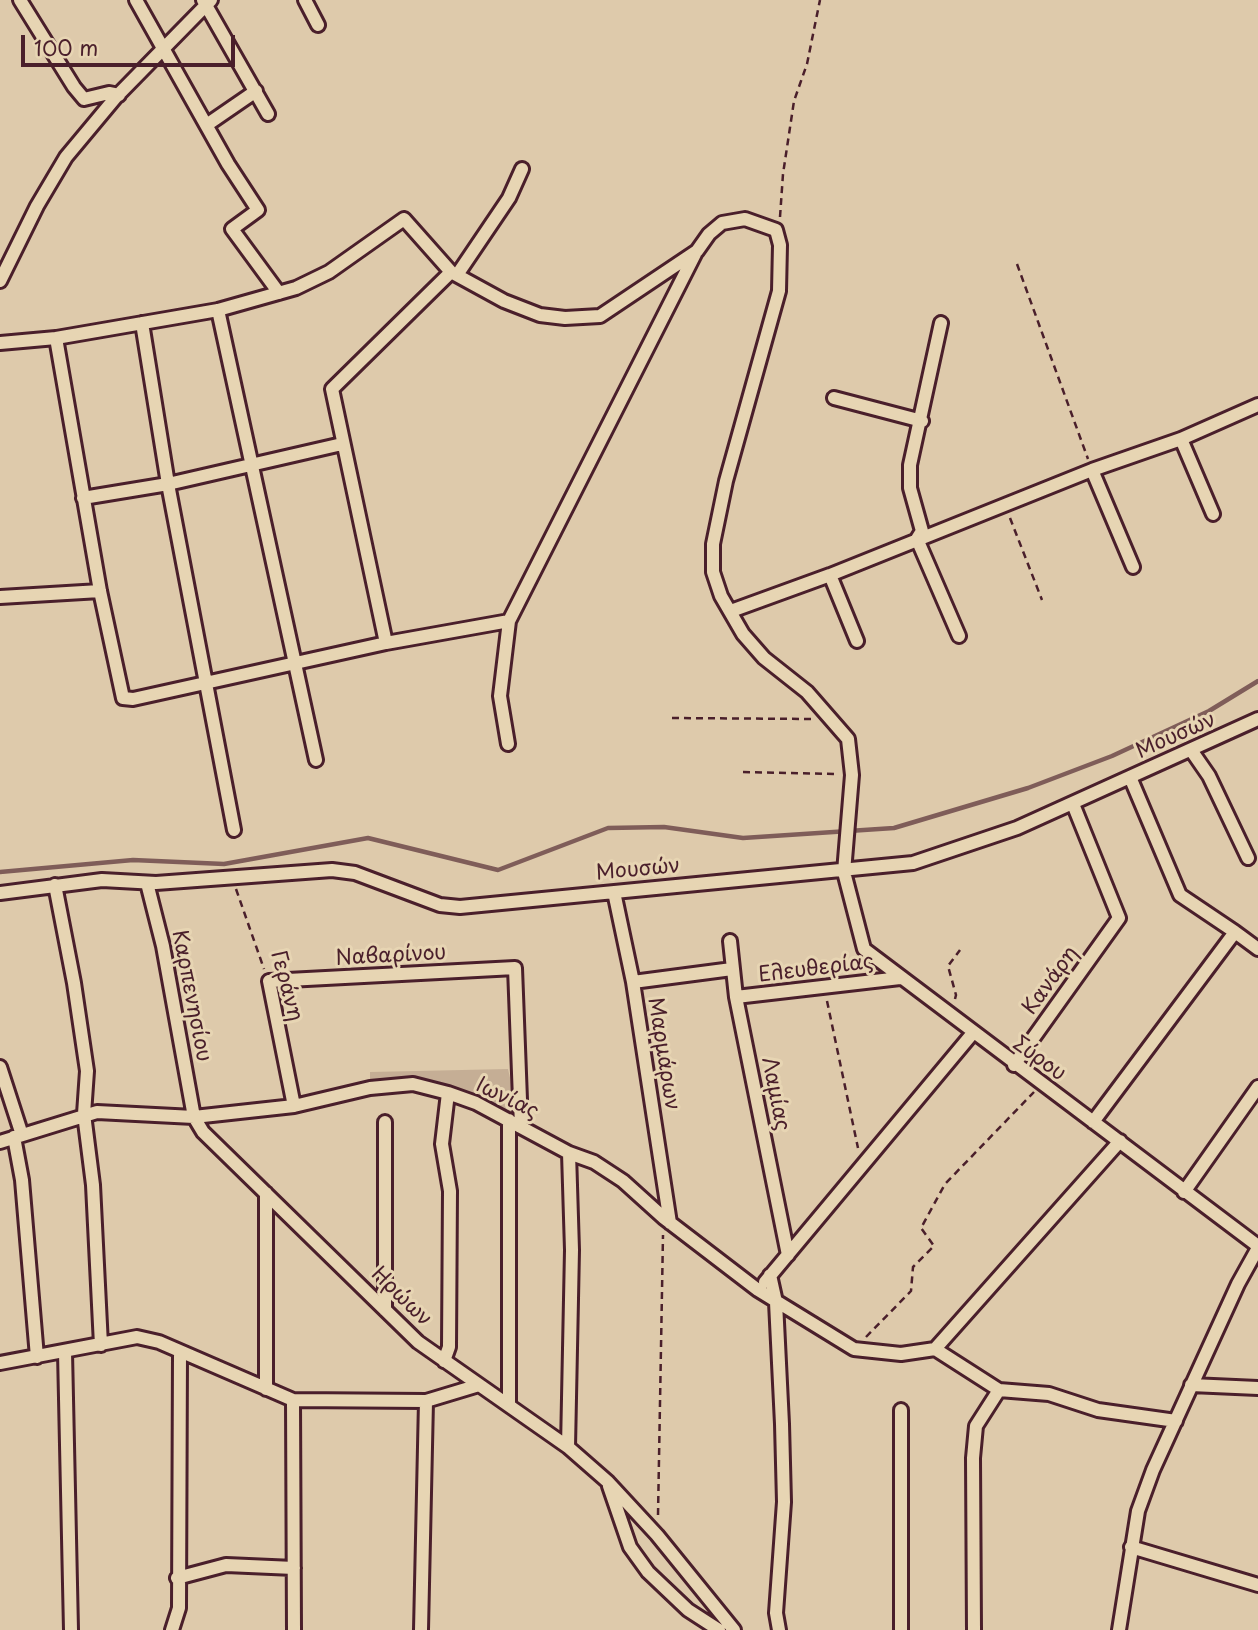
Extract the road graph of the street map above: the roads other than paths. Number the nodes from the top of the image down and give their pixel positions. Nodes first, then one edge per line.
1 (20, 0) edge
2 (136, 0) edge
3 (305, 0) edge
4 (207, 2) edge
5 (318, 25) dead end
6 (163, 50) junction
7 (256, 91) junction
8 (119, 95) junction
9 (268, 114) dead end
10 (208, 124) junction
11 (522, 169) dead end
12 (697, 251) junction
13 (454, 273) junction
14 (0, 281) edge
15 (279, 293) junction
16 (218, 310) junction
17 (142, 323) junction
18 (941, 323) dead end
19 (56, 338) junction
20 (0, 344) edge
21 (834, 398) dead end
22 (1258, 405) edge
23 (922, 421) junction
24 (1181, 439) junction
25 (342, 444) junction
26 (251, 466) junction
27 (1092, 470) junction
28 (169, 484) junction
29 (83, 498) junction
30 (1213, 514) dead end
31 (917, 539) junction
32 (1133, 566) dead end
33 (830, 575) junction
34 (100, 591) junction
35 (0, 597) edge
36 (731, 611) junction
37 (509, 621) junction
38 (959, 636) dead end
39 (857, 641) dead end
40 (386, 643) junction
41 (295, 663) junction
42 (206, 683) junction
43 (1258, 719) edge
44 (508, 744) dead end
45 (1191, 750) junction
46 (316, 760) dead end
47 (1130, 777) junction
48 (1073, 804) junction
49 (234, 830) dead end
50 (1248, 858) dead end
51 (844, 872) junction
52 (147, 883) junction
53 (55, 885) junction
54 (614, 892) junction
55 (0, 893) edge
56 (1234, 932) junction
57 (730, 941) dead end
58 (1258, 949) edge
59 (732, 970) junction
60 (900, 978) junction
61 (269, 981) joint
62 (633, 982) junction
63 (736, 997) junction
64 (972, 1034) junction
65 (1014, 1065) junction
66 (0, 1067) edge
67 (1258, 1087) edge
68 (448, 1093) junction
69 (294, 1106) junction
70 (84, 1114) junction
71 (194, 1117) junction
72 (385, 1122) dead end
73 (1093, 1122) junction
74 (515, 1123) junction
75 (18, 1136) junction
76 (1120, 1141) junction
77 (0, 1142) edge
78 (569, 1153) junction
79 (1184, 1192) junction
80 (266, 1193) junction
81 (667, 1220) junction
82 (1258, 1247) edge
83 (788, 1255) junction
84 (770, 1275) junction
85 (758, 1290) junction
86 (776, 1302) junction
87 (386, 1310) junction
88 (101, 1345) junction
89 (935, 1349) junction
90 (65, 1352) junction
91 (180, 1354) junction
92 (37, 1357) junction
93 (444, 1361) junction
94 (0, 1363) edge
95 (479, 1385) junction
96 (1191, 1385) junction
97 (1258, 1388) edge
98 (266, 1389) junction
99 (999, 1390) junction
100 (293, 1400) junction
101 (426, 1401) junction
102 (509, 1405) junction
103 (901, 1410) dead end
104 (1176, 1421) junction
105 (568, 1447) junction
106 (608, 1482) junction
107 (1131, 1547) junction
108 (294, 1568) junction
109 (177, 1578) junction
110 (1258, 1585) edge
111 (72, 1630) edge
112 (172, 1630) edge
113 (294, 1630) edge
114 (421, 1630) edge
115 (719, 1630) edge
116 (734, 1630) edge
117 (779, 1630) edge
118 (901, 1630) edge
119 (974, 1630) edge
120 (1119, 1630) edge

1 - 8 street
2 - 6 street
3 - 5 street
4 - 6 street
4 - 7 street
6 - 8 street
6 - 10 street
7 - 9 street
7 - 10 street
8 - 14 street
10 - 15 street
11 - 13 street
12 - 13 street
12 - 36 street, Σύρου
12 - 37 street
13 - 15 street
13 - 25 street
15 - 16 street
16 - 17 street
16 - 26 street
17 - 19 street
17 - 28 street
18 - 23 street
19 - 20 street
19 - 29 street
21 - 23 street
22 - 24 street
23 - 31 street
24 - 27 street
24 - 30 street
25 - 26 street
25 - 40 street
26 - 28 street
26 - 41 street
27 - 31 street
27 - 32 street
28 - 29 street
28 - 42 street
29 - 34 street
31 - 33 street
31 - 38 street
33 - 36 street
33 - 39 street
34 - 35 street
34 - 42 street
36 - 51 street, Σύρου
37 - 40 street
37 - 44 street
40 - 41 street
41 - 42 street
41 - 46 street
42 - 49 street
43 - 45 street, Μουσών
45 - 47 street, Μουσών
45 - 50 street
47 - 48 street, Μουσών
47 - 56 street
48 - 51 street, Μουσών
48 - 65 street, Κανάρη
51 - 54 street, Μουσών
51 - 60 street, Σύρου
52 - 53 street, Μουσών
52 - 54 street, Μουσών
52 - 71 street, Καρπενησίου
53 - 55 street, Μουσών
53 - 70 street
54 - 62 street, Μαρμάρων
56 - 58 street
56 - 73 street
57 - 59 street, Λαμίας
59 - 62 street
59 - 63 street, Λαμίας
60 - 63 street, Ελευθερίας
60 - 64 street, Σύρου
61 - 69 street, Γεράνη
61 - 74 street, Ναβαρίνου
62 - 81 street, Μαρμάρων
63 - 83 street, Λαμίας
64 - 65 street, Σύρου
64 - 83 street
65 - 73 street, Σύρου
66 - 75 street
67 - 79 street
68 - 69 street, Ιωνίας
68 - 74 street, Ιωνίας
68 - 93 street
69 - 71 street, Ιωνίας
70 - 71 street
70 - 75 street
70 - 88 street
71 - 80 street, Ηρώων
72 - 87 street
73 - 76 street, Σύρου
74 - 78 street, Ιωνίας
74 - 102 street
75 - 77 street
75 - 92 street
76 - 79 street, Σύρου
76 - 89 street
78 - 81 street, Ιωνίας
78 - 105 street
79 - 82 street, Σύρου
80 - 87 street, Ηρώων
80 - 98 street
81 - 85 street, Ιωνίας
82 - 96 street
83 - 84 street
84 - 85 street
84 - 86 street
85 - 86 street, Ιωνίας
86 - 89 street, Ιωνίας
86 - 117 street
87 - 93 street, Ηρώων
88 - 90 street
88 - 91 street
89 - 99 street
90 - 92 street
90 - 111 street
91 - 98 street
91 - 109 street
92 - 94 street
93 - 95 street, Ηρώων
95 - 101 street
95 - 102 street, Ηρώων
96 - 97 street
96 - 104 street
98 - 100 street
99 - 104 street
99 - 119 street
100 - 101 street
100 - 108 street
101 - 114 street
102 - 105 street, Ηρώων
103 - 118 street
104 - 107 street
105 - 106 street, Ηρώων
106 - 115 street
106 - 116 street, Ηρώων
107 - 110 street
107 - 120 street
108 - 109 street
108 - 113 street
109 - 112 street

